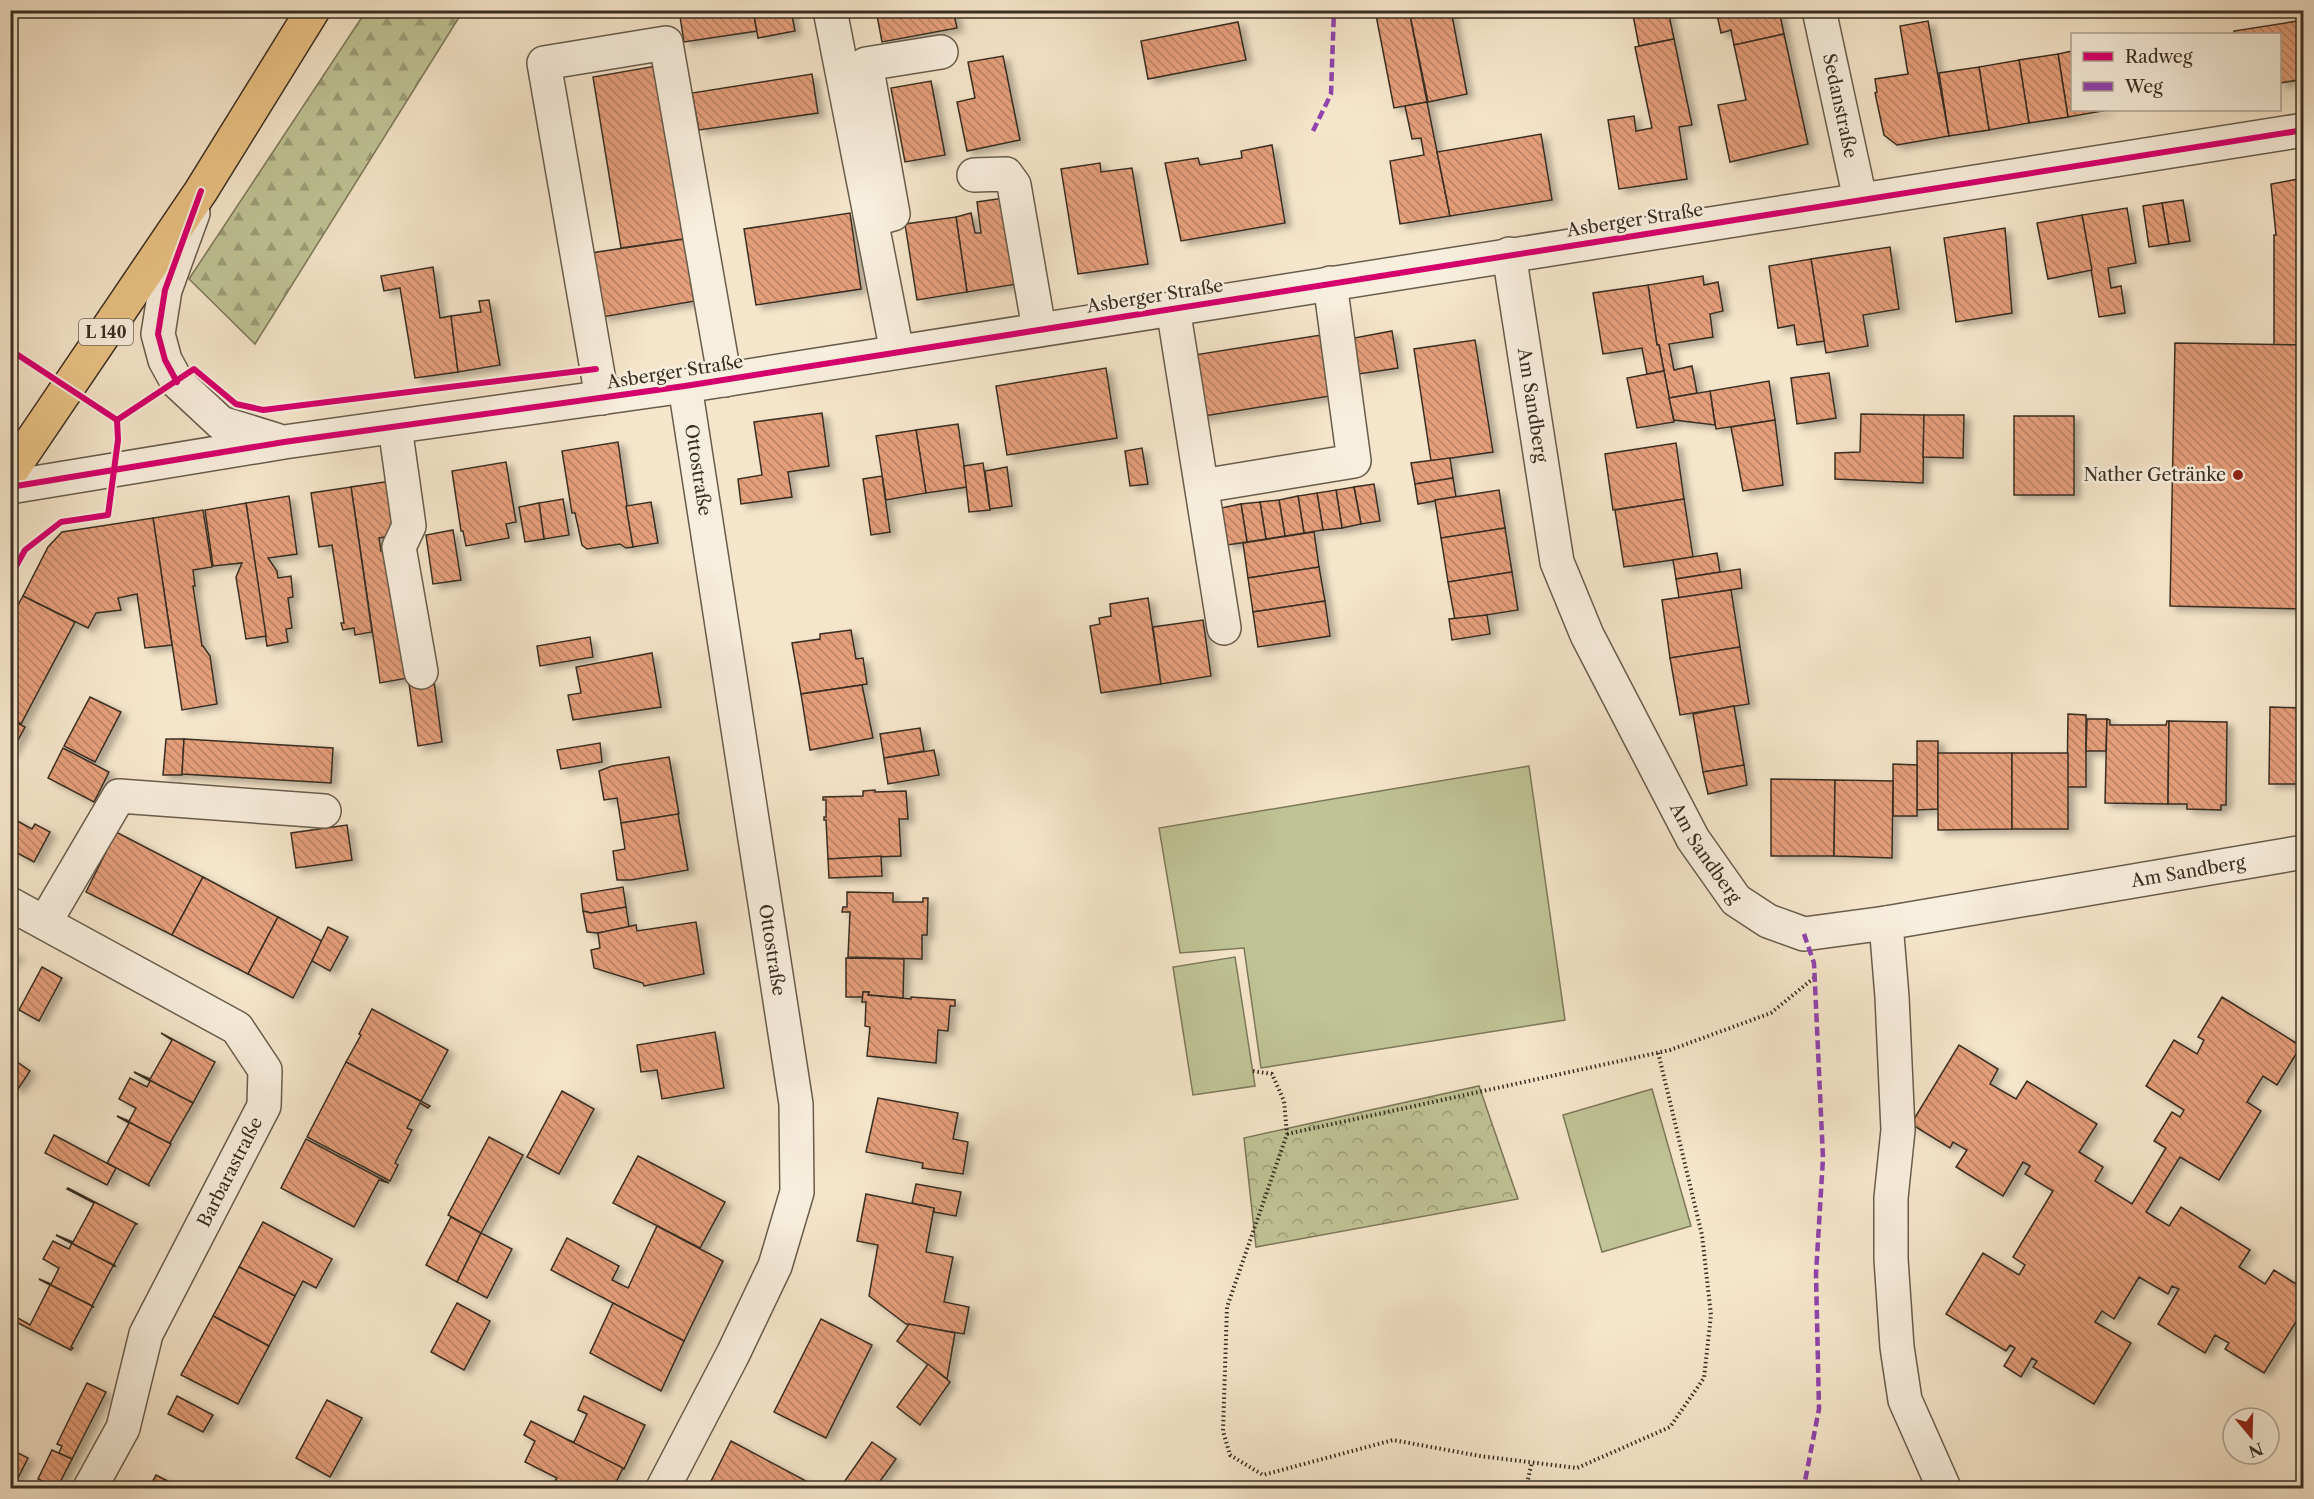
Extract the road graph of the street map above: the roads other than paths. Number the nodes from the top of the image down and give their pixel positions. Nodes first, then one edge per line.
1 (313, 10) edge
2 (830, 10) edge
3 (1819, 10) edge
4 (941, 52) dead end
5 (2304, 130) edge
6 (974, 175) dead end
7 (201, 191) junction
8 (1860, 200) junction
9 (871, 220) junction
10 (1509, 254) junction
11 (1330, 284) junction
12 (1173, 308) junction
13 (1040, 329) junction
14 (897, 352) junction
15 (725, 380) junction
16 (685, 386) junction
17 (602, 398) junction
18 (394, 427) junction
19 (284, 442) junction
20 (10, 473) edge
21 (1202, 486) junction
22 (10, 487) edge
23 (1224, 628) dead end
24 (421, 672) dead end
25 (324, 811) dead end
26 (2304, 852) edge
27 (10, 904) edge
28 (45, 922) junction
29 (1886, 923) junction
30 (90, 1488) edge
31 (663, 1488) edge
32 (1944, 1488) edge

1 - 7 main road, L 140
2 - 9 street
3 - 8 street, Sedanstraße
4 - 9 street
5 - 8 street, Asberger Straße
6 - 13 street
7 - 19 street
7 - 20 main road, L 140
8 - 10 street, Asberger Straße
9 - 14 street
10 - 11 street, Asberger Straße
10 - 29 street, Am Sandberg
11 - 12 street, Asberger Straße
11 - 21 street
12 - 13 street, Asberger Straße
12 - 21 street
13 - 14 street, Asberger Straße
14 - 15 street, Asberger Straße
15 - 16 street, Asberger Straße
15 - 17 street
16 - 17 street, Asberger Straße
16 - 31 street, Ottostraße
17 - 18 street, Asberger Straße
18 - 19 street, Asberger Straße
18 - 24 street
19 - 22 street, Asberger Straße
21 - 23 street
25 - 28 street
26 - 29 street, Am Sandberg
27 - 28 street, Barbarastraße
28 - 30 street, Barbarastraße
29 - 32 street

